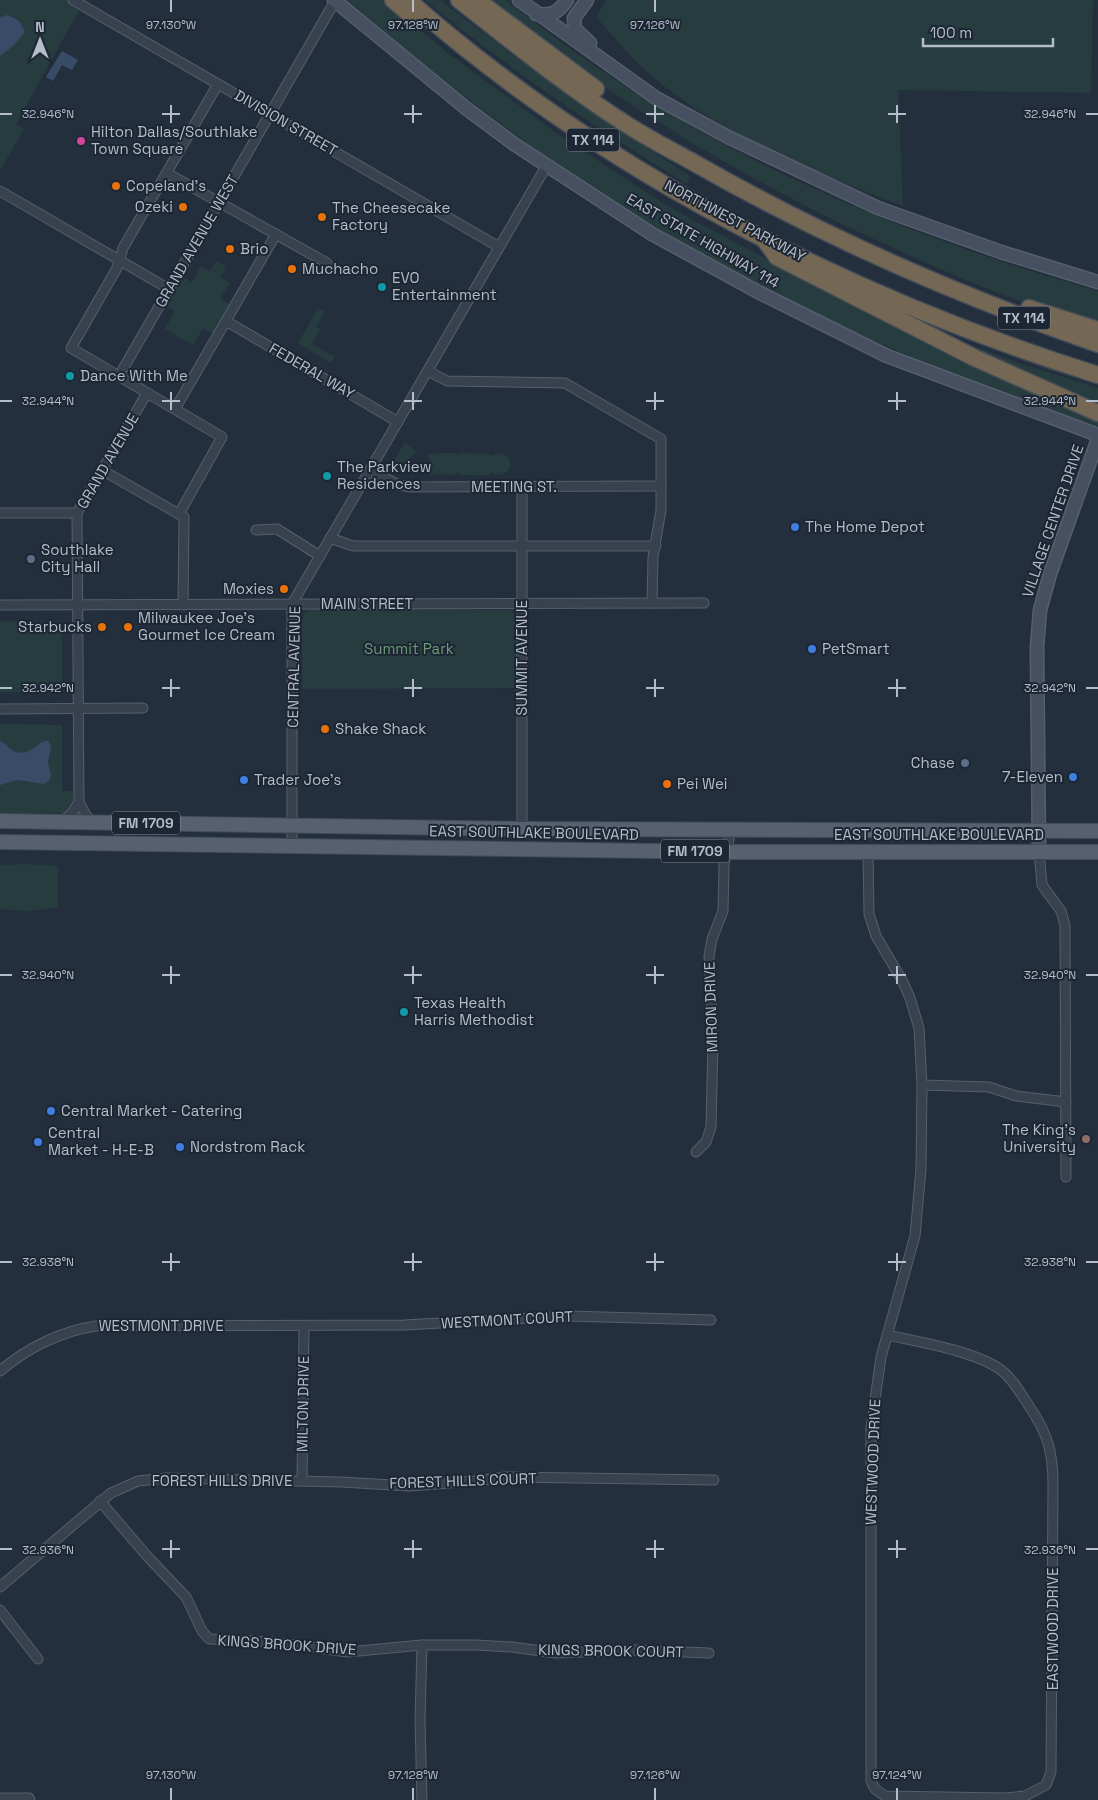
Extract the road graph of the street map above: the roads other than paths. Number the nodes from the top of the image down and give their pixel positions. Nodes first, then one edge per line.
1 (74, 0) edge
2 (334, 0) edge
3 (393, 0) edge
4 (408, 0) edge
5 (459, 0) edge
6 (477, 0) edge
7 (519, 0) edge
8 (567, 0) edge
9 (587, 0) edge
10 (536, 14) junction
11 (435, 24) junction
12 (218, 84) junction
13 (656, 98) junction
14 (270, 114) junction
15 (629, 126) junction
16 (547, 165) junction
17 (167, 172) junction
18 (0, 191) edge
19 (220, 202) junction
20 (276, 234) junction
21 (762, 238) junction
22 (499, 247) junction
23 (120, 261) junction
24 (327, 263) dead end
25 (1098, 282) edge
26 (169, 289) junction
27 (951, 290) junction
28 (226, 321) junction
29 (1098, 330) edge
30 (1098, 344) edge
31 (428, 371) junction
32 (119, 376) junction
33 (1098, 376) edge
34 (147, 393) junction
35 (175, 409) junction
36 (1098, 413) edge
37 (398, 422) junction
38 (1098, 435) edge
39 (1098, 440) edge
40 (102, 470) junction
41 (370, 471) junction
42 (661, 486) junction
43 (522, 487) junction
44 (0, 513) edge
45 (77, 513) junction
46 (179, 514) junction
47 (256, 530) dead end
48 (330, 538) junction
49 (522, 546) junction
50 (656, 546) junction
51 (320, 556) junction
52 (522, 603) junction
53 (652, 603) junction
54 (704, 603) dead end
55 (78, 604) junction
56 (292, 604) junction
57 (0, 605) edge
58 (183, 605) junction
59 (79, 708) junction
60 (143, 708) dead end
61 (0, 709) edge
62 (79, 802) junction
63 (0, 821) edge
64 (61, 822) junction
65 (93, 822) junction
66 (292, 825) junction
67 (522, 829) junction
68 (731, 829) junction
69 (1039, 830) junction
70 (1098, 830) edge
71 (0, 842) edge
72 (292, 846) junction
73 (868, 851) junction
74 (726, 852) junction
75 (1039, 852) junction
76 (1098, 852) edge
77 (922, 1085) junction
78 (1066, 1102) junction
79 (696, 1152) dead end
80 (1066, 1177) dead end
81 (711, 1320) dead end
82 (304, 1326) junction
83 (887, 1335) junction
84 (0, 1371) edge
85 (714, 1480) dead end
86 (302, 1481) junction
87 (100, 1501) junction
88 (0, 1587) edge
89 (0, 1610) edge
90 (422, 1645) junction
91 (709, 1653) dead end
92 (38, 1659) dead end
93 (875, 1789) joint
94 (0, 1798) edge
95 (30, 1800) edge
96 (422, 1800) edge

1 - 12 street, DIVISION STREET
2 - 14 street, GRAND AVENUE WEST
2 - 16 main road, EAST STATE HIGHWAY 114
3 - 11 highway
4 - 11 highway, NORTHWEST PARKWAY / TX 114
5 - 15 highway, NORTHWEST PARKWAY / TX 114
6 - 15 highway
7 - 10 main road
8 - 10 main road
9 - 13 main road
10 - 13 main road
11 - 21 highway, NORTHWEST PARKWAY / TX 114
12 - 14 street, DIVISION STREET
12 - 17 street
13 - 25 main road
14 - 19 street, GRAND AVENUE WEST
14 - 22 street, DIVISION STREET
15 - 27 highway, NORTHWEST PARKWAY / TX 114
16 - 22 street, CENTRAL AVENUE
16 - 38 main road, EAST STATE HIGHWAY 114
17 - 19 street
17 - 23 street
18 - 23 street
19 - 20 street
19 - 26 street, GRAND AVENUE WEST
20 - 24 street
20 - 28 street
21 - 33 highway, NORTHWEST PARKWAY / TX 114
21 - 36 highway
22 - 31 street, CENTRAL AVENUE
23 - 26 street
23 - 32 street
26 - 32 street, GRAND AVENUE WEST
27 - 29 highway
27 - 30 highway, NORTHWEST PARKWAY / TX 114
28 - 35 street
28 - 37 street, FEDERAL WAY
31 - 37 street, CENTRAL AVENUE
31 - 42 street
32 - 34 street
34 - 35 street
34 - 40 street, GRAND AVENUE
35 - 46 street
37 - 41 street, CENTRAL AVENUE
39 - 69 main road, VILLAGE CENTER DRIVE
40 - 45 street, GRAND AVENUE
40 - 46 street
41 - 43 street, MEETING ST.
41 - 48 street, CENTRAL AVENUE
42 - 43 street, MEETING ST.
42 - 50 street
43 - 49 street, SUMMIT AVENUE
44 - 45 street
45 - 55 street, GRAND AVENUE
46 - 58 street
47 - 51 street
48 - 49 street
48 - 51 street, CENTRAL AVENUE
49 - 50 street
49 - 52 street, SUMMIT AVENUE
50 - 53 street
51 - 56 street, CENTRAL AVENUE
52 - 53 street, MAIN STREET
52 - 56 street, MAIN STREET
52 - 67 street, SUMMIT AVENUE
53 - 54 street, MAIN STREET
55 - 57 street, MAIN STREET
55 - 58 street, MAIN STREET
55 - 59 street, GRAND AVENUE
56 - 58 street, MAIN STREET
56 - 66 street, CENTRAL AVENUE
59 - 60 street
59 - 61 street
59 - 62 street, GRAND AVENUE
62 - 64 street
62 - 65 street
63 - 64 main road, EAST SOUTHLAKE BOULEVARD / FM 1709
64 - 65 main road, EAST SOUTHLAKE BOULEVARD / FM 1709
65 - 66 main road, EAST SOUTHLAKE BOULEVARD / FM 1709
66 - 67 main road, EAST SOUTHLAKE BOULEVARD / FM 1709
66 - 72 street, CENTRAL AVENUE
67 - 68 main road, EAST SOUTHLAKE BOULEVARD / FM 1709
68 - 69 main road, EAST SOUTHLAKE BOULEVARD / FM 1709
68 - 74 street, MIRON DRIVE
69 - 70 main road, EAST SOUTHLAKE BOULEVARD / FM 1709
69 - 75 main road, VILLAGE CENTER DRIVE
71 - 72 main road, EAST SOUTHLAKE BOULEVARD / FM 1709
72 - 74 main road, EAST SOUTHLAKE BOULEVARD / FM 1709
73 - 74 main road, EAST SOUTHLAKE BOULEVARD / FM 1709
73 - 75 main road, EAST SOUTHLAKE BOULEVARD / FM 1709
73 - 77 street, WESTWOOD DRIVE
74 - 79 street, MIRON DRIVE
75 - 76 main road, EAST SOUTHLAKE BOULEVARD / FM 1709
75 - 78 street
77 - 78 street
77 - 83 street, WESTWOOD DRIVE
78 - 80 street
81 - 82 street, WESTMONT COURT
82 - 84 street, WESTMONT DRIVE
82 - 86 street, MILTON DRIVE
83 - 93 street, WESTWOOD DRIVE
83 - 93 street, EASTWOOD DRIVE
85 - 86 street, FOREST HILLS COURT
86 - 87 street, FOREST HILLS DRIVE
87 - 88 street, FOREST HILLS DRIVE
87 - 90 street, KINGS BROOK DRIVE
89 - 92 street
90 - 91 street, KINGS BROOK COURT
90 - 96 street
94 - 95 street

